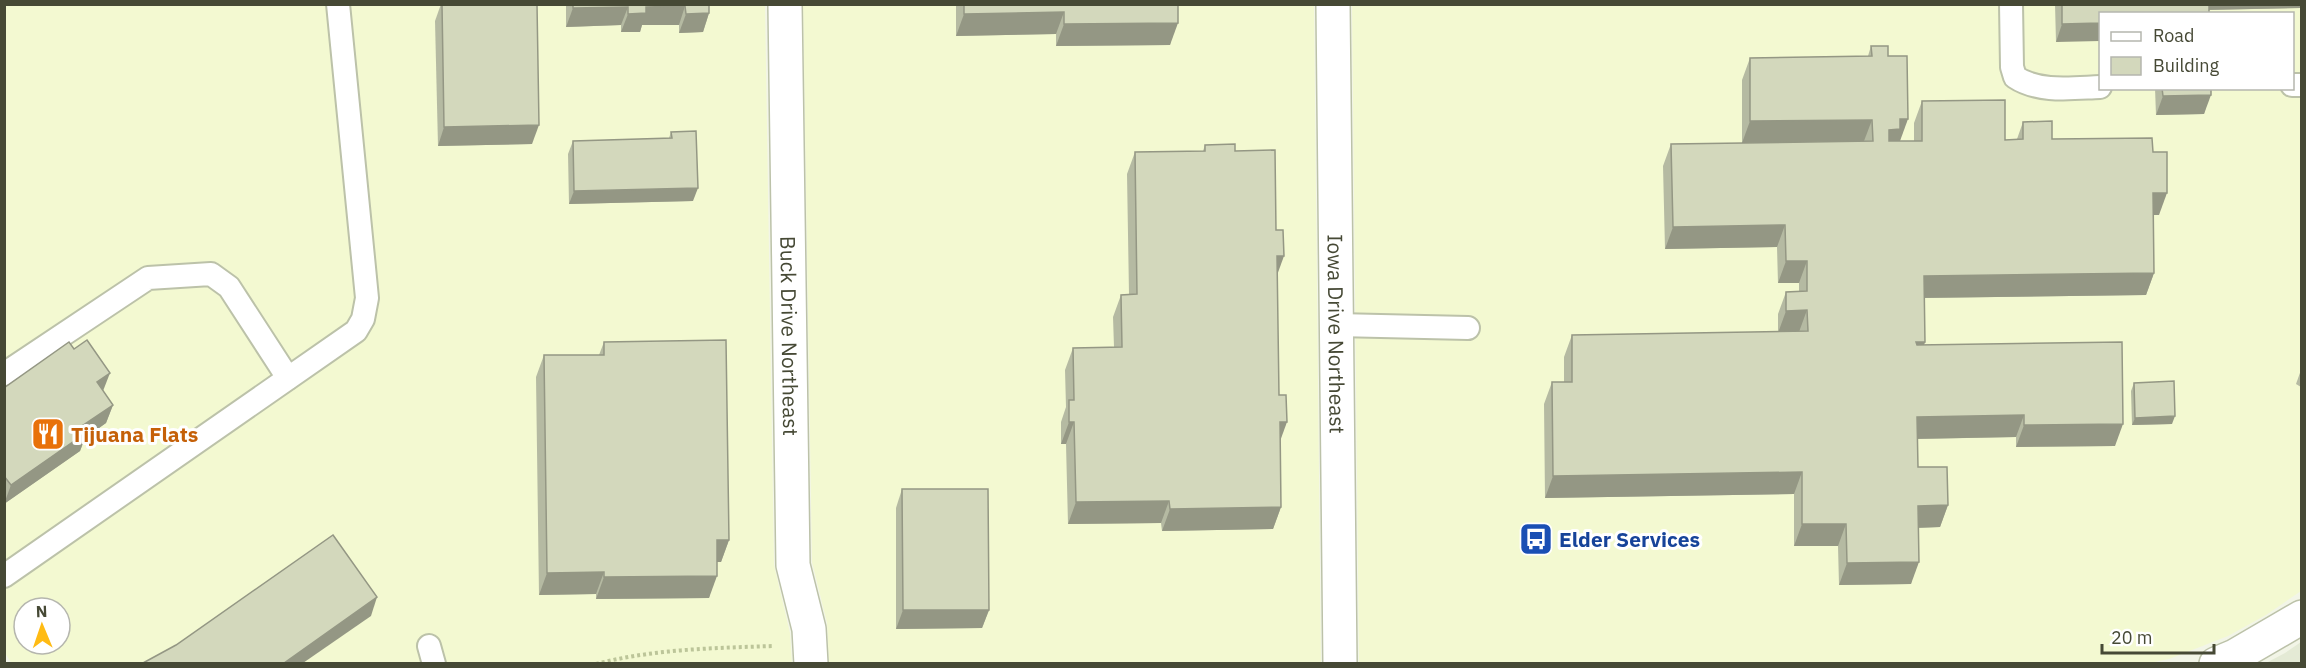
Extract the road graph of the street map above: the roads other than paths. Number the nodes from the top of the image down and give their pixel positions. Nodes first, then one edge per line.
1 (339, 4) edge
2 (785, 4) edge
3 (1333, 4) edge
4 (2011, 4) edge
5 (2099, 87) edge
6 (1336, 325) junction
7 (1468, 328) dead end
8 (4, 374) edge
9 (288, 378) junction
10 (4, 576) edge
11 (2301, 617) edge
12 (810, 654) edge
13 (1340, 663) edge
14 (2216, 663) edge

1 - 9 lane
2 - 12 street, Buck Drive Northeast
3 - 6 street, Iowa Drive Northeast
4 - 5 lane
6 - 7 lane
6 - 13 street, Iowa Drive Northeast
8 - 9 lane
9 - 10 lane
11 - 14 street

